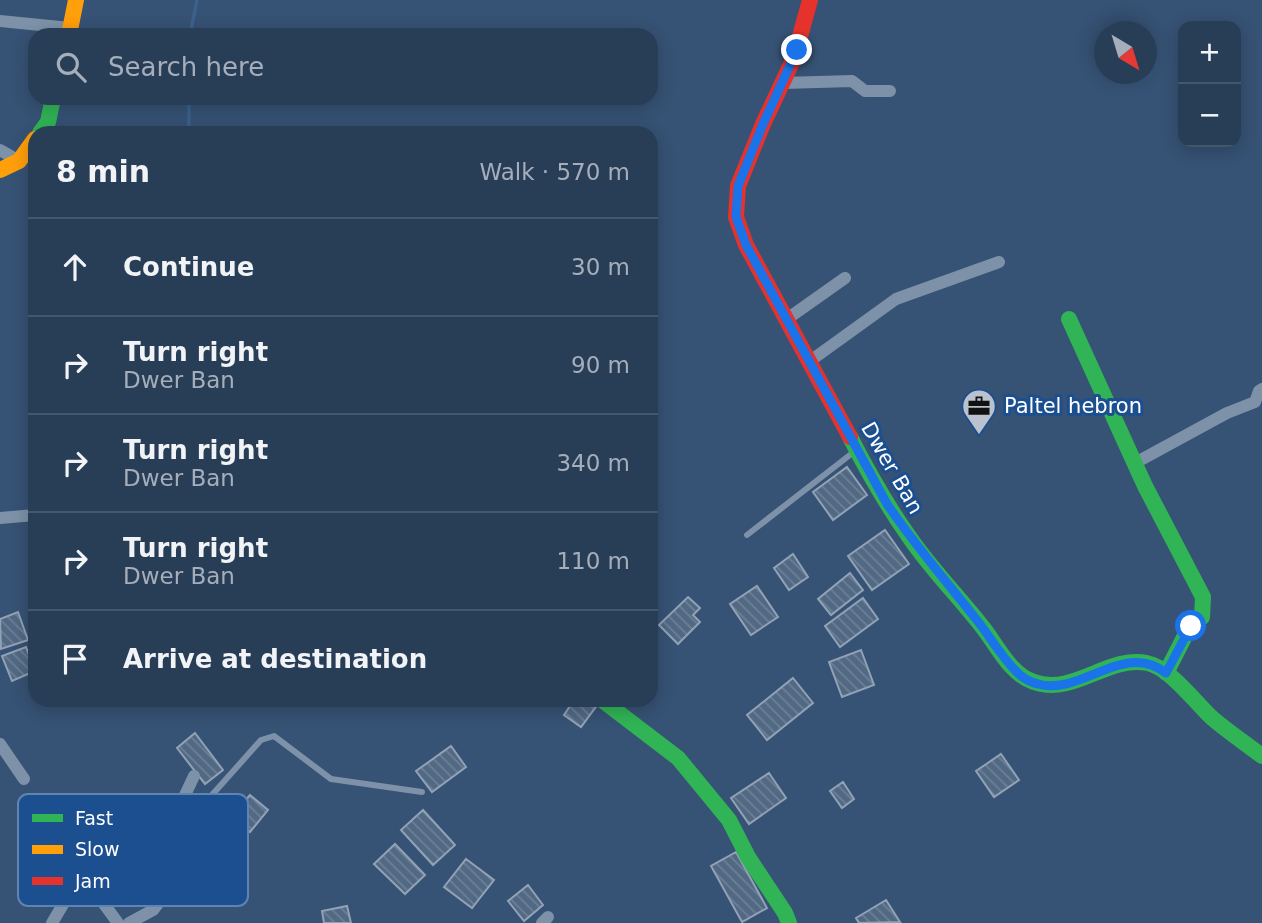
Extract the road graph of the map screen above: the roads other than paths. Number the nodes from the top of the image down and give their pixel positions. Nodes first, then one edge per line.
1 (76, 0) edge
2 (810, 0) edge
3 (0, 21) edge
4 (45, 28) edge
5 (71, 28) edge
6 (783, 83) junction
7 (890, 91) dead end
8 (52, 105) edge
9 (45, 126) edge
10 (28, 149) edge
11 (0, 150) edge
12 (19, 161) junction
13 (0, 170) edge
14 (999, 262) dead end
15 (845, 278) dead end
16 (787, 319) junction
17 (1069, 319) dead end
18 (810, 361) junction
19 (1262, 390) edge
20 (857, 450) junction
21 (1135, 464) junction
22 (28, 516) edge
23 (0, 518) edge
24 (747, 535) dead end
25 (1166, 673) junction
26 (610, 707) edge
27 (0, 744) edge
28 (1262, 755) edge
29 (194, 776) dead end
30 (24, 779) dead end
31 (422, 792) dead end
32 (186, 794) edge
33 (213, 794) edge
34 (62, 906) edge
35 (106, 906) edge
36 (156, 906) edge
37 (52, 923) edge
38 (118, 923) edge
39 (129, 923) edge
40 (789, 923) edge

1 - 5 street
2 - 6 street, Dwer Ban
3 - 4 street
6 - 7 street
6 - 16 street, Dwer Ban
8 - 9 street
10 - 12 street
11 - 12 street
12 - 13 street
14 - 18 street
15 - 16 street
16 - 18 street, Dwer Ban
17 - 21 street
18 - 20 street, Dwer Ban
19 - 21 street
20 - 24 lane
20 - 25 street, Dwer Ban
21 - 25 street
22 - 23 street
25 - 28 street, Dwer Ban
26 - 40 street
27 - 30 street
29 - 32 street
31 - 33 lane
34 - 37 street
35 - 38 street
36 - 39 street

